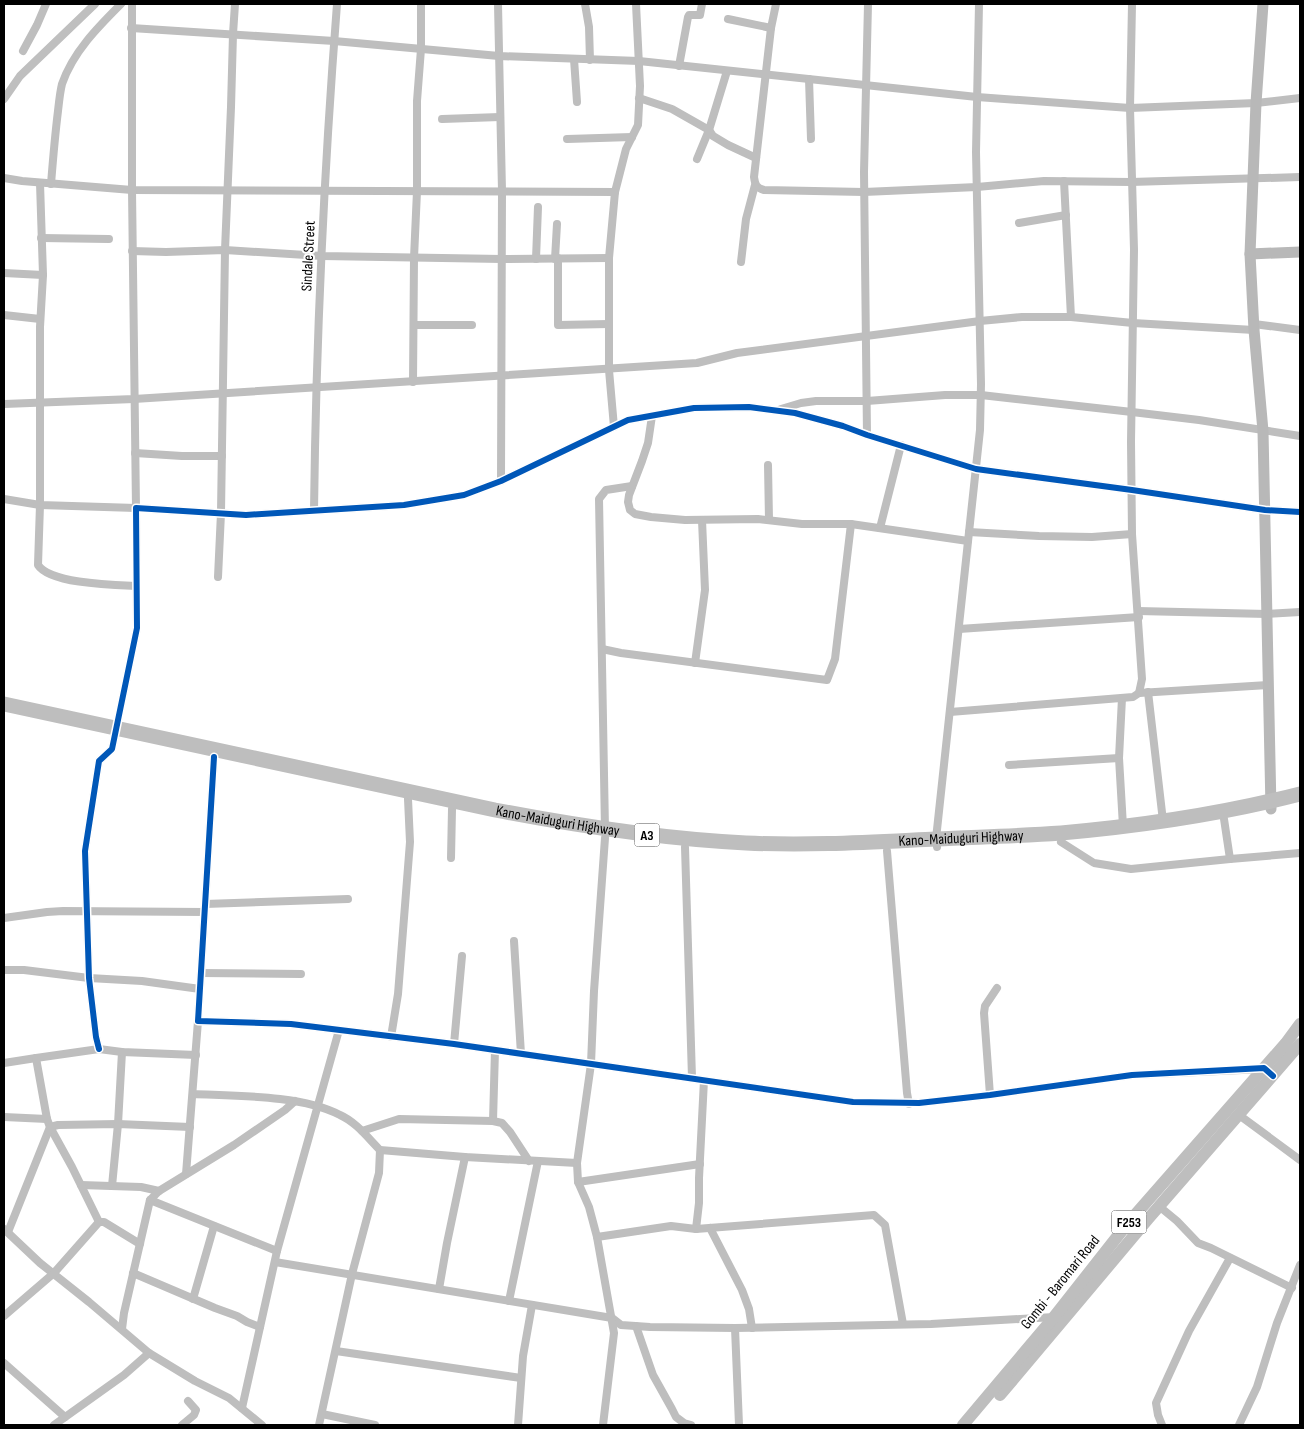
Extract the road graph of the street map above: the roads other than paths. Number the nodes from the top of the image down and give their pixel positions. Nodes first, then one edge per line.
1 (46, 4) edge
2 (121, 4) edge
3 (132, 4) edge
4 (235, 4) edge
5 (337, 4) edge
6 (420, 4) edge
7 (498, 4) edge
8 (585, 4) edge
9 (636, 4) edge
10 (702, 4) edge
11 (776, 4) edge
12 (868, 4) edge
13 (979, 4) edge
14 (1132, 4) edge
15 (1263, 4) edge
16 (728, 19) dead end
17 (131, 28) junction
18 (771, 28) junction
19 (233, 34) junction
20 (334, 41) junction
21 (421, 49) junction
22 (23, 51) dead end
23 (499, 56) junction
24 (574, 59) junction
25 (590, 60) junction
26 (639, 61) junction
27 (679, 66) junction
28 (727, 71) junction
29 (765, 75) junction
30 (809, 80) junction
31 (866, 86) junction
32 (639, 98) junction
33 (977, 98) junction
34 (1300, 98) edge
35 (577, 102) dead end
36 (1256, 103) junction
37 (1130, 108) junction
38 (442, 118) dead end
39 (500, 118) junction
40 (709, 130) junction
41 (632, 137) junction
42 (567, 139) dead end
43 (811, 139) dead end
44 (756, 158) junction
45 (697, 159) dead end
46 (1300, 177) edge
47 (4, 178) edge
48 (1252, 180) junction
49 (1064, 181) junction
50 (1132, 182) junction
51 (40, 183) junction
52 (51, 184) junction
53 (755, 185) junction
54 (977, 187) junction
55 (132, 190) junction
56 (228, 190) junction
57 (324, 190) junction
58 (417, 191) junction
59 (502, 191) junction
60 (615, 192) junction
61 (864, 192) junction
62 (538, 207) dead end
63 (1066, 215) junction
64 (1019, 223) dead end
65 (557, 224) dead end
66 (41, 238) junction
67 (110, 239) dead end
68 (225, 250) junction
69 (132, 251) junction
70 (1300, 252) edge
71 (1250, 254) junction
72 (322, 256) junction
73 (414, 258) junction
74 (608, 258) junction
75 (536, 259) junction
76 (556, 259) junction
77 (502, 260) junction
78 (740, 262) dead end
79 (4, 273) edge
80 (43, 275) junction
81 (4, 315) edge
82 (1071, 317) junction
83 (40, 319) junction
84 (980, 321) junction
85 (1133, 323) junction
86 (609, 324) junction
87 (414, 325) junction
88 (472, 325) dead end
89 (1254, 327) junction
90 (1300, 330) edge
91 (866, 336) junction
92 (610, 370) junction
93 (502, 376) junction
94 (413, 382) junction
95 (316, 387) junction
96 (222, 393) junction
97 (981, 395) junction
98 (134, 399) junction
99 (867, 401) junction
100 (40, 403) junction
101 (4, 404) edge
102 (777, 410) junction
103 (1132, 412) junction
104 (652, 416) junction
105 (614, 427) junction
106 (1263, 431) junction
107 (867, 434) junction
108 (1300, 436) edge
109 (901, 445) junction
110 (134, 453) junction
111 (222, 456) junction
112 (768, 465) dead end
113 (976, 469) junction
114 (501, 481) junction
115 (632, 486) junction
116 (1132, 490) junction
117 (4, 499) edge
118 (40, 505) junction
119 (136, 508) junction
120 (1265, 510) junction
121 (314, 511) junction
122 (1300, 512) edge
123 (221, 513) junction
124 (702, 520) junction
125 (769, 520) junction
126 (851, 524) junction
127 (880, 528) junction
128 (969, 532) junction
129 (1132, 534) junction
130 (968, 541) junction
131 (218, 577) dead end
132 (137, 586) junction
133 (1300, 612) edge
134 (1138, 614) junction
135 (1266, 614) junction
136 (959, 629) junction
137 (602, 649) junction
138 (695, 663) junction
139 (1268, 685) junction
140 (1148, 692) junction
141 (1138, 693) junction
142 (1122, 698) junction
143 (4, 704) edge
144 (4, 712) edge
145 (950, 712) junction
146 (115, 732) junction
147 (214, 758) junction
148 (1120, 758) junction
149 (1009, 765) dead end
150 (1300, 794) edge
151 (408, 799) junction
152 (1300, 803) edge
153 (1271, 805) junction
154 (452, 809) junction
155 (1224, 820) junction
156 (1163, 821) junction
157 (1124, 826) junction
158 (605, 834) junction
159 (1062, 842) junction
160 (937, 843) junction
161 (685, 847) junction
162 (887, 851) junction
163 (1300, 853) edge
164 (451, 858) dead end
165 (1230, 859) junction
166 (348, 899) dead end
167 (205, 908) junction
168 (86, 910) junction
169 (4, 918) edge
170 (514, 941) dead end
171 (462, 956) dead end
172 (4, 970) edge
173 (201, 973) junction
174 (301, 974) dead end
175 (89, 978) junction
176 (200, 988) junction
177 (997, 988) dead end
178 (198, 1021) junction
179 (1300, 1024) edge
180 (339, 1030) junction
181 (391, 1037) junction
182 (454, 1044) junction
183 (1295, 1047) edge
184 (99, 1049) junction
185 (495, 1050) junction
186 (122, 1052) junction
187 (521, 1054) junction
188 (196, 1055) junction
189 (36, 1058) junction
190 (4, 1063) edge
191 (591, 1064) junction
192 (1268, 1072) junction
193 (692, 1078) junction
194 (704, 1080) junction
195 (193, 1094) junction
196 (990, 1095) junction
197 (295, 1101) junction
198 (909, 1104) junction
199 (317, 1106) junction
200 (1240, 1115) junction
201 (4, 1117) edge
202 (47, 1119) junction
203 (493, 1121) junction
204 (118, 1124) junction
205 (50, 1127) junction
206 (190, 1127) junction
207 (362, 1131) junction
208 (380, 1150) junction
209 (465, 1157) junction
210 (1300, 1160) edge
211 (529, 1161) junction
212 (538, 1161) junction
213 (577, 1163) junction
214 (700, 1164) junction
215 (186, 1174) junction
216 (578, 1182) junction
217 (81, 1185) junction
218 (112, 1186) junction
219 (159, 1191) junction
220 (150, 1200) junction
221 (1160, 1207) junction
222 (99, 1222) junction
223 (214, 1226) junction
224 (710, 1228) junction
225 (696, 1229) junction
226 (6, 1231) edge
227 (597, 1237) junction
228 (140, 1244) junction
229 (277, 1251) junction
230 (1230, 1258) junction
231 (275, 1262) junction
232 (1300, 1265) edge
233 (54, 1272) junction
234 (134, 1273) junction
235 (352, 1274) junction
236 (1292, 1288) junction
237 (440, 1289) junction
238 (193, 1298) junction
239 (509, 1301) junction
240 (532, 1305) junction
241 (4, 1316) edge
242 (1054, 1317) junction
243 (612, 1318) junction
244 (903, 1324) junction
245 (636, 1326) junction
246 (260, 1327) junction
247 (735, 1328) junction
248 (752, 1328) junction
249 (122, 1329) junction
250 (336, 1351) junction
251 (149, 1353) junction
252 (4, 1363) edge
253 (520, 1378) junction
254 (188, 1401) dead end
255 (984, 1407) junction
256 (242, 1408) junction
257 (322, 1414) junction
258 (66, 1417) junction
259 (603, 1423) edge
260 (54, 1425) edge
261 (182, 1425) edge
262 (262, 1425) edge
263 (319, 1425) edge
264 (375, 1425) edge
265 (518, 1425) edge
266 (611, 1425) edge
267 (691, 1425) edge
268 (739, 1425) edge
269 (963, 1425) edge
270 (974, 1425) edge
271 (1162, 1425) edge
272 (1239, 1425) edge

1 - 22 street
2 - 52 street
3 - 17 street
4 - 19 street
5 - 20 street, Sindale Street
6 - 21 street
7 - 23 street
8 - 25 street
9 - 26 street
10 - 27 street
11 - 18 street
12 - 31 street
13 - 33 street
14 - 37 street
15 - 36 street
16 - 18 street
17 - 19 street
17 - 55 street
18 - 29 street
19 - 20 street
19 - 56 street
20 - 21 street
20 - 57 street, Sindale Street
21 - 23 street
21 - 58 street
23 - 24 street
23 - 39 street
24 - 25 street
24 - 35 street
25 - 26 street
26 - 27 street
26 - 32 street
27 - 28 street
28 - 29 street
28 - 40 street
29 - 30 street
29 - 44 street
30 - 31 street
30 - 43 street
31 - 33 street
31 - 61 street
32 - 40 street
32 - 41 street
33 - 37 street
33 - 54 street
34 - 36 street
36 - 37 street
36 - 48 street
37 - 50 street
38 - 39 street
39 - 59 street
40 - 44 street
40 - 45 street
41 - 42 street
41 - 60 street
44 - 53 street
46 - 48 street
47 - 51 street
48 - 50 street
48 - 71 street
49 - 50 street
49 - 54 street
49 - 63 street
50 - 85 street
51 - 52 street
51 - 66 street
52 - 55 street
53 - 61 street
53 - 78 street
54 - 61 street
54 - 84 street
55 - 56 street
55 - 69 street
56 - 57 street
56 - 68 street
57 - 58 street
57 - 72 street, Sindale Street
58 - 59 street
58 - 73 street
59 - 60 street
59 - 77 street
60 - 74 street
61 - 91 street
62 - 75 street
63 - 64 street
63 - 82 street
65 - 76 street
66 - 67 street
66 - 80 street
68 - 69 street
68 - 72 street
68 - 96 street
69 - 98 street
70 - 71 street
71 - 89 street
72 - 73 street
72 - 95 street, Sindale Street
73 - 77 street
73 - 87 street
74 - 76 street
74 - 86 street
75 - 76 street
75 - 77 street
76 - 86 street
77 - 93 street
79 - 80 street
80 - 83 street
81 - 83 street
82 - 84 street
82 - 85 street
83 - 100 street
84 - 91 street
84 - 97 street
85 - 89 street
85 - 103 street
86 - 92 street
87 - 88 street
87 - 94 street
89 - 90 street
89 - 106 street
91 - 92 street
91 - 99 street
92 - 93 street
92 - 105 street
93 - 94 street
93 - 114 street
94 - 95 street
95 - 96 street
95 - 121 street, Sindale Street
96 - 98 street
96 - 111 street
97 - 99 street
97 - 103 street
97 - 113 street
98 - 100 street
98 - 110 street
99 - 102 street
99 - 107 street
100 - 101 street
100 - 118 street
102 - 104 street
102 - 107 street
103 - 106 street
103 - 116 street
104 - 105 street
104 - 115 street
105 - 114 street
106 - 108 street
106 - 120 street
107 - 109 street
109 - 113 street
109 - 127 street
110 - 111 street
110 - 119 street
111 - 123 street
112 - 125 street
113 - 116 street
113 - 128 street
114 - 121 street
115 - 124 street
115 - 137 street
116 - 120 street
116 - 129 street
117 - 118 street
118 - 119 street
118 - 132 street
119 - 123 street
119 - 132 street
120 - 122 street
120 - 135 street
121 - 123 street
123 - 131 street
124 - 125 street
124 - 138 street
125 - 126 street
126 - 127 street
126 - 138 street
127 - 130 street
128 - 129 street
128 - 130 street
129 - 134 street
130 - 136 street
132 - 146 street
133 - 135 street
134 - 135 street
134 - 136 street
134 - 141 street
135 - 139 street
136 - 145 street
137 - 138 street
137 - 158 street
139 - 140 street
139 - 153 street
140 - 141 street
140 - 156 street
141 - 142 street
142 - 145 street
142 - 148 street
143 - 146 highway, Kano-Maiduguri Highway / A3
144 - 146 highway, Kano-Maiduguri Highway / A3
145 - 160 street
146 - 147 highway, Kano-Maiduguri Highway / A3
146 - 158 highway, Kano-Maiduguri Highway / A3
146 - 168 street
147 - 151 highway, Kano-Maiduguri Highway / A3
147 - 167 street
148 - 149 street
148 - 157 street
150 - 153 highway, Kano-Maiduguri Highway / A3
151 - 154 highway, Kano-Maiduguri Highway / A3
151 - 181 street
152 - 153 highway, Kano-Maiduguri Highway / A3
153 - 155 highway, Kano-Maiduguri Highway / A3
153 - 156 highway, Kano-Maiduguri Highway / A3
154 - 158 highway, Kano-Maiduguri Highway / A3
154 - 164 street
155 - 159 highway, Kano-Maiduguri Highway / A3
155 - 165 street
156 - 157 highway, Kano-Maiduguri Highway / A3
157 - 160 highway, Kano-Maiduguri Highway / A3
158 - 160 highway, Kano-Maiduguri Highway / A3
158 - 161 highway, Kano-Maiduguri Highway / A3
158 - 191 street
159 - 160 highway, Kano-Maiduguri Highway / A3
159 - 165 street
160 - 162 highway, Kano-Maiduguri Highway / A3
161 - 162 highway, Kano-Maiduguri Highway / A3
161 - 193 street
162 - 198 street
163 - 165 street
166 - 167 street
167 - 168 street
167 - 173 street
168 - 169 street
168 - 175 street
170 - 187 street
171 - 182 street
172 - 175 street
173 - 174 street
173 - 176 street
175 - 176 street
175 - 184 street
176 - 178 street
177 - 196 street
178 - 180 street
178 - 188 street
179 - 183 main road, Gombi - Baromari Road / F253
180 - 181 street
180 - 199 street
181 - 182 street
182 - 185 street
183 - 192 main road, Gombi - Baromari Road / F253
184 - 186 street
184 - 189 street
185 - 187 street
185 - 203 street
186 - 188 street
186 - 204 street
187 - 191 street
188 - 195 street
189 - 190 street
189 - 202 street
191 - 193 street
191 - 213 street
192 - 196 street
192 - 200 main road, Gombi - Baromari Road / F253
192 - 242 main road, Gombi - Baromari Road / F253
193 - 194 street
194 - 198 street
194 - 214 street
195 - 197 street
195 - 206 street
196 - 198 street
197 - 199 street
197 - 215 street
199 - 207 street
199 - 229 street
200 - 210 street
200 - 221 main road, Gombi - Baromari Road / F253
201 - 202 street
202 - 205 street
203 - 207 street
203 - 211 street
204 - 205 street
204 - 206 street
204 - 218 street
205 - 217 street
205 - 226 street
206 - 215 street
207 - 208 street
208 - 209 street
208 - 235 street
209 - 211 street
209 - 237 street
211 - 212 street
212 - 213 street
212 - 239 street
213 - 216 street
214 - 216 street
214 - 225 street
215 - 219 street
216 - 227 street
217 - 218 street
217 - 222 street
218 - 219 street
219 - 220 street
220 - 223 street
220 - 228 street
221 - 230 street
221 - 255 main road, Gombi - Baromari Road / F253
222 - 228 street
222 - 233 street
223 - 229 street
223 - 238 street
224 - 225 street
224 - 244 street
224 - 248 street
225 - 227 street
226 - 233 street
227 - 243 street
228 - 234 street
229 - 231 street
230 - 236 street
230 - 271 street
231 - 235 street
231 - 246 street
232 - 236 street
233 - 241 street
233 - 249 street
234 - 238 street
234 - 249 street
235 - 237 street
235 - 250 street
236 - 272 street
237 - 239 street
238 - 246 street
239 - 240 street
240 - 243 street
240 - 253 street
242 - 244 street
242 - 255 main road, Gombi - Baromari Road / F253
243 - 245 street
243 - 259 street
244 - 248 street
245 - 247 street
245 - 267 street
246 - 256 street
247 - 248 street
247 - 268 street
249 - 251 street
250 - 253 street
250 - 257 street
251 - 256 street
251 - 258 street
252 - 258 street
253 - 265 street
254 - 261 street
255 - 269 main road, Gombi - Baromari Road / F253
255 - 270 main road, Gombi - Baromari Road / F253
256 - 262 street
257 - 263 street
257 - 264 street
258 - 260 street
259 - 266 street

